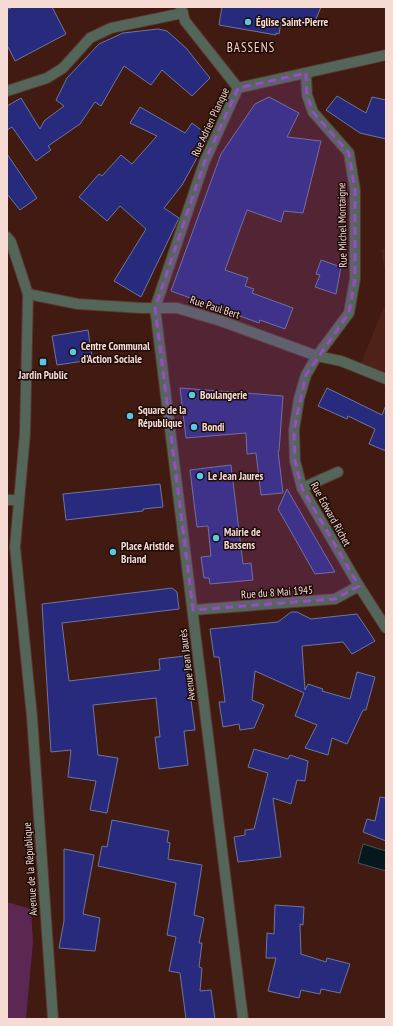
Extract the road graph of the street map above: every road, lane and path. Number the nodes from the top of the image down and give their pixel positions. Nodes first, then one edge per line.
1 (182, 10) edge
2 (386, 55) edge
3 (306, 73) junction
4 (238, 88) junction
5 (7, 91) edge
6 (7, 237) edge
7 (28, 294) junction
8 (155, 308) junction
9 (317, 356) junction
10 (386, 379) edge
11 (338, 472) dead end
12 (302, 488) junction
13 (7, 500) edge
14 (19, 500) junction
15 (7, 538) edge
16 (15, 547) junction
17 (359, 586) junction
18 (193, 610) junction
19 (386, 628) edge
20 (53, 1019) edge
21 (243, 1019) edge

1 - 4 street
1 - 5 street
2 - 3 street, Rue Adrien Planque
3 - 4 street, Rue Adrien Planque
3 - 9 street, Rue Michel Montaigne
4 - 8 street, Rue Adrien Planque
6 - 7 street, Avenue de la République
7 - 8 street, Rue Paul Bert
7 - 14 street, Avenue de la République
8 - 9 street, Rue Paul Bert
8 - 18 street, Avenue Jean Jaurès
9 - 10 street, Rue Paul Bert
9 - 12 street, Rue Edward Richet
11 - 12 street
12 - 17 street, Rue Edward Richet
13 - 14 street
14 - 16 street, Avenue de la République
15 - 16 street
16 - 20 street, Avenue de la République
17 - 18 street, Rue du 8 Mai 1945
17 - 19 street, Rue Edward Richet
18 - 21 street, Avenue Jean Jaurès

